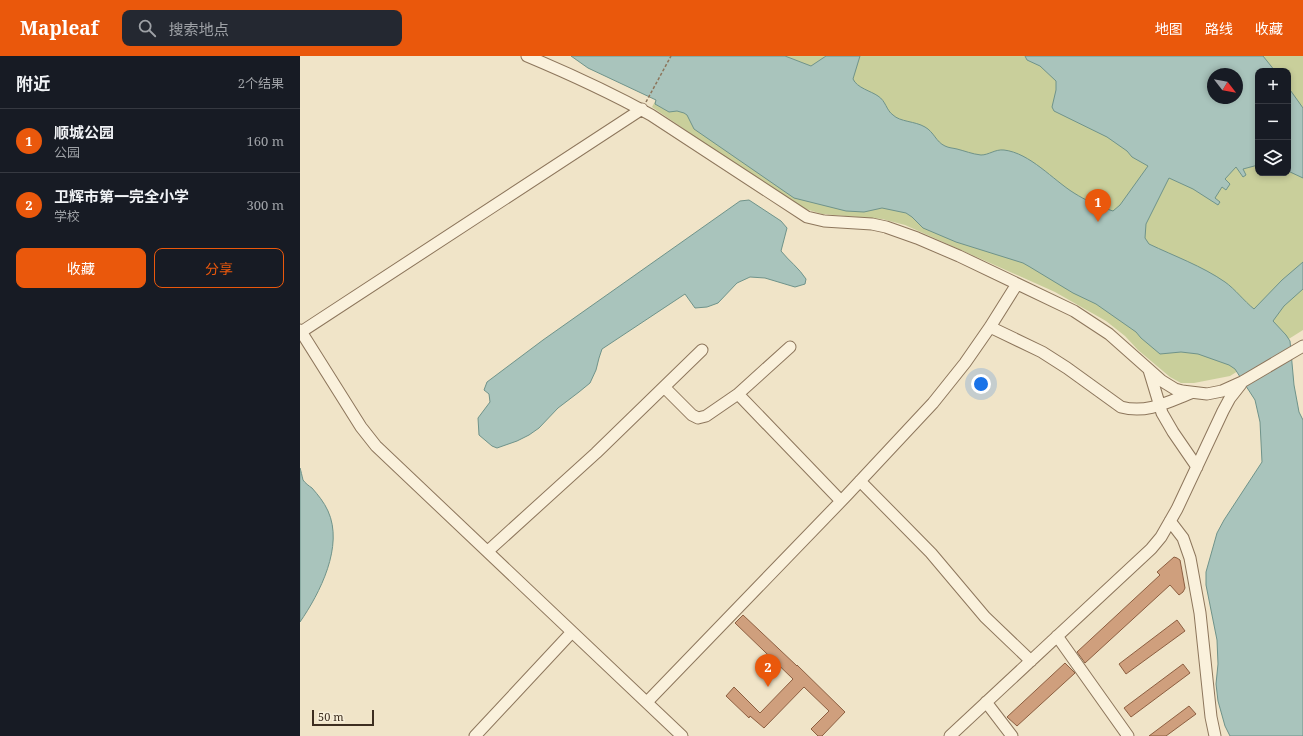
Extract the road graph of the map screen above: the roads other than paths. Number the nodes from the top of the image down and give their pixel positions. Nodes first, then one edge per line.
1 (528, 56) edge
2 (642, 109) junction
3 (1017, 284) junction
4 (990, 327) junction
5 (302, 337) edge
6 (790, 347) dead end
7 (1299, 349) edge
8 (702, 350) dead end
9 (1148, 369) junction
10 (1242, 382) junction
11 (664, 387) junction
12 (1192, 392) junction
13 (738, 394) junction
14 (1160, 406) junction
15 (1197, 467) junction
16 (860, 481) junction
17 (841, 501) junction
18 (1170, 521) junction
19 (488, 551) junction
20 (572, 632) junction
21 (1057, 636) junction
22 (1031, 661) junction
23 (647, 702) junction
24 (986, 702) junction
25 (475, 736) edge
26 (682, 736) edge
27 (950, 736) edge
28 (1012, 736) edge
29 (1128, 736) edge
30 (1215, 736) edge

1 - 2 street
2 - 3 street
2 - 5 street
3 - 4 street
3 - 9 street
4 - 14 street
4 - 16 street
5 - 19 street
6 - 13 street
7 - 10 street
8 - 11 street
9 - 12 street
9 - 14 street
10 - 12 street
10 - 15 street
11 - 13 street
11 - 19 street
12 - 14 street
13 - 17 street
14 - 15 street
15 - 18 street
16 - 17 street
16 - 22 street
17 - 23 street
18 - 21 street
18 - 30 street
19 - 20 street
20 - 23 street
20 - 25 street
21 - 22 street
21 - 29 street
22 - 24 street
23 - 26 street
24 - 27 street
24 - 28 street

